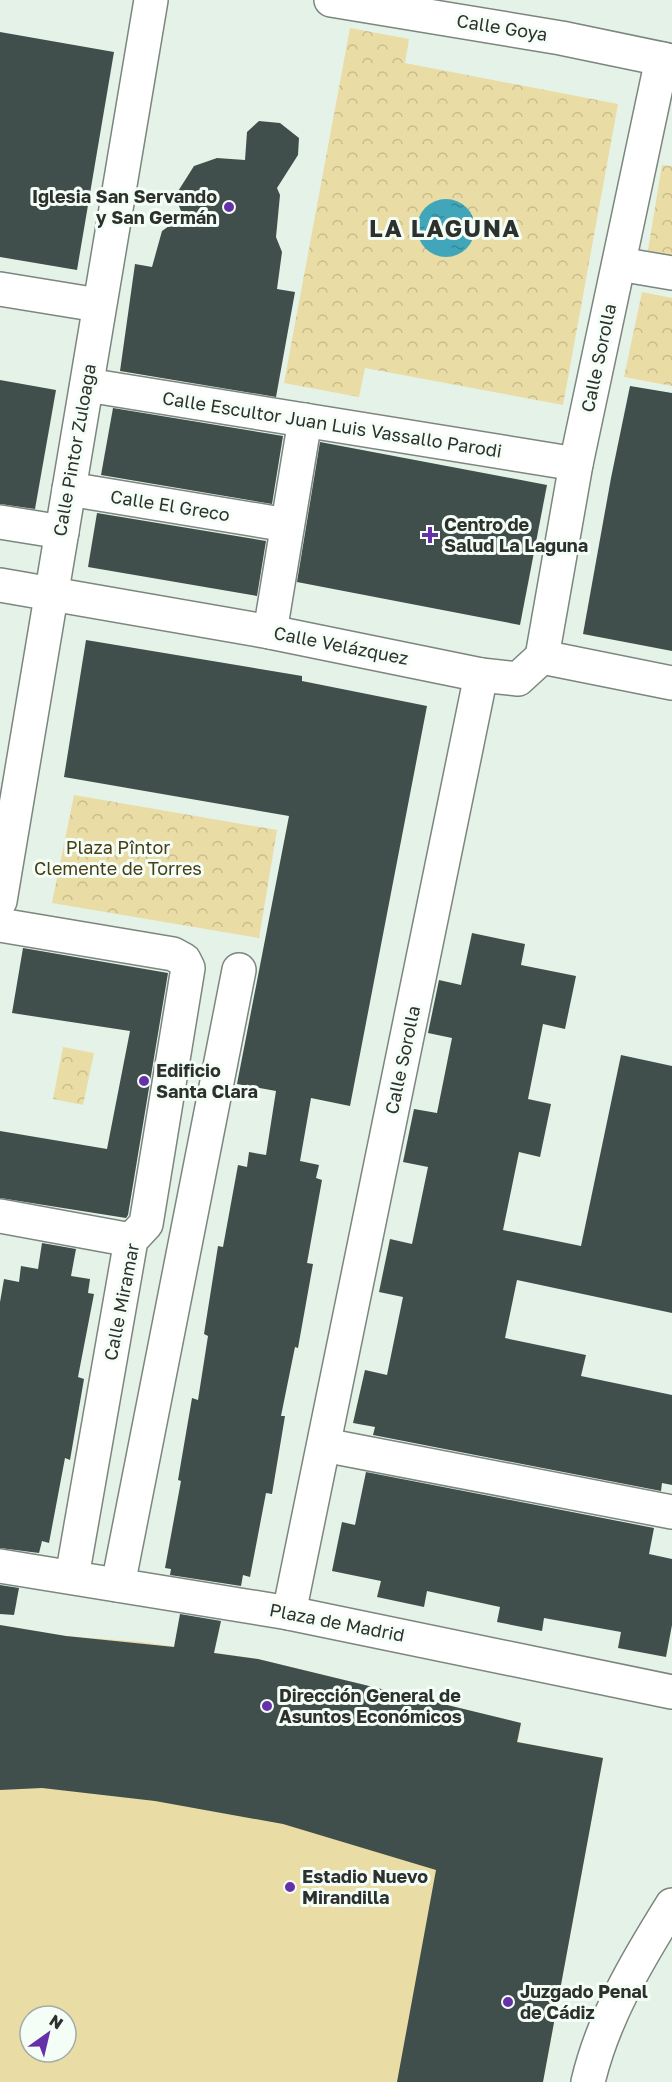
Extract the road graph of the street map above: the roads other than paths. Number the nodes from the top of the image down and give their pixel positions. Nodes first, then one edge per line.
1 (151, 0) edge
2 (331, 0) edge
3 (667, 60) edge
4 (619, 264) junction
5 (672, 273) edge
6 (0, 289) edge
7 (98, 305) junction
8 (87, 385) junction
9 (304, 420) junction
10 (576, 464) junction
11 (69, 489) junction
12 (0, 522) edge
13 (279, 524) junction
14 (62, 532) junction
15 (0, 585) edge
16 (51, 594) junction
17 (270, 632) junction
18 (542, 657) junction
19 (482, 675) junction
20 (672, 683) edge
21 (10, 771) edge
22 (0, 901) edge
23 (0, 925) edge
24 (239, 970) dead end
25 (0, 1216) edge
26 (131, 1240) junction
27 (324, 1445) junction
28 (672, 1512) edge
29 (0, 1566) edge
30 (72, 1577) junction
31 (118, 1585) junction
32 (290, 1612) junction
33 (672, 1692) edge
34 (672, 1905) edge
35 (658, 1946) edge
36 (588, 2082) edge

1 - 7 street, Calle Pintor Zuloaga
2 - 3 street, Calle Goya
3 - 4 street, Calle Sorolla
4 - 5 street
4 - 10 street, Calle Sorolla
6 - 7 street
7 - 8 street, Calle Pintor Zuloaga
8 - 9 street, Calle Escultor Juan Luis Vassallo Parodi
8 - 11 street, Calle Pintor Zuloaga
9 - 10 street, Calle Escultor Juan Luis Vassallo Parodi
9 - 13 street
10 - 18 street, Calle Sorolla
11 - 13 street, Calle El Greco
11 - 14 street, Calle Pintor Zuloaga
12 - 14 street
13 - 17 street
14 - 16 street, Calle Pintor Zuloaga
15 - 16 street, Calle Velázquez
16 - 17 street, Calle Velázquez
16 - 21 street, Calle Pintor Zuloaga
17 - 19 street, Calle Velázquez
18 - 19 street, Calle Velázquez
18 - 20 street
19 - 27 street, Calle Sorolla
21 - 22 street, Calle Pintor Zuloaga
23 - 26 street, Calle Miramar
24 - 31 street
25 - 26 street
26 - 30 street, Calle Miramar
27 - 28 street
27 - 32 street, Calle Sorolla
29 - 30 street, Plaza de Madrid
30 - 31 street, Plaza de Madrid
31 - 32 street, Plaza de Madrid
32 - 33 street, Plaza de Madrid
34 - 35 street
35 - 36 street

